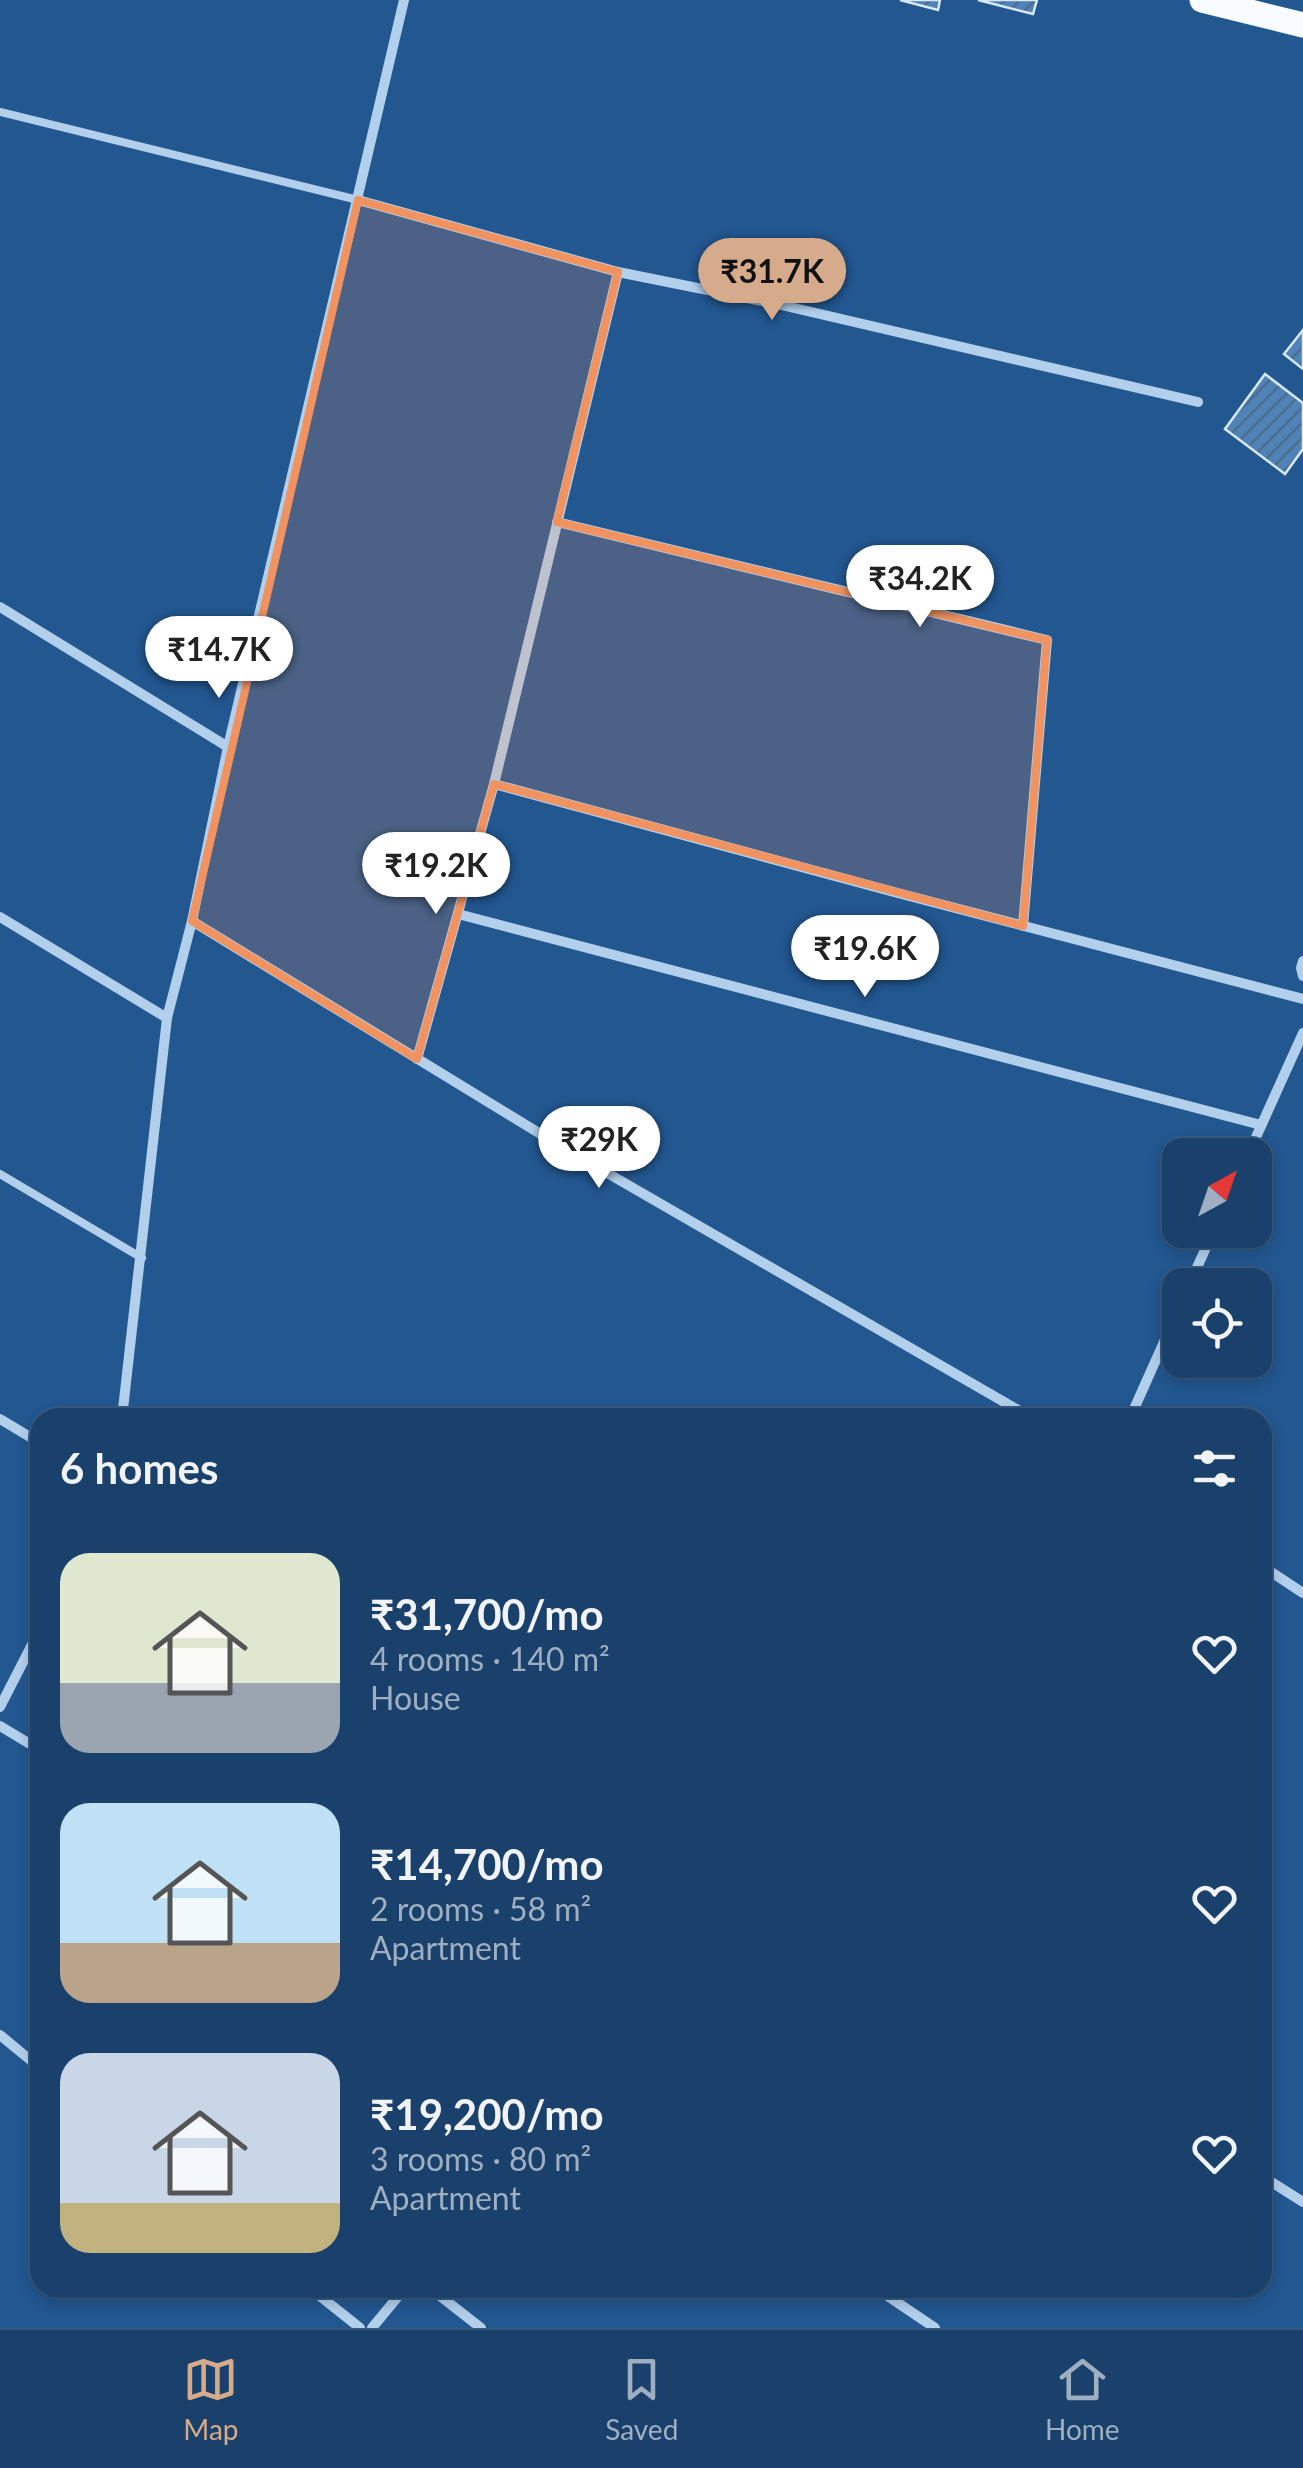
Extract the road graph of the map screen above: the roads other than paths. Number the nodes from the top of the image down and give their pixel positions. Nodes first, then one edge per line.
1 (404, 0) edge
2 (1202, 0) edge
3 (1303, 25) edge
4 (0, 112) edge
5 (358, 200) junction
6 (618, 272) junction
7 (1198, 402) dead end
8 (556, 522) junction
9 (0, 607) edge
10 (228, 748) junction
11 (494, 784) junction
12 (458, 914) junction
13 (0, 918) edge
14 (192, 921) junction
15 (1023, 926) junction
16 (1303, 961) edge
17 (1303, 976) edge
18 (1303, 999) edge
19 (168, 1018) junction
20 (1303, 1034) edge
21 (417, 1060) junction
22 (1262, 1125) junction
23 (1256, 1138) edge
24 (0, 1174) edge
25 (142, 1258) junction
26 (1162, 1346) edge
27 (123, 1408) edge
28 (1015, 1408) edge
29 (1134, 1408) edge
30 (0, 1419) edge
31 (30, 1437) edge
32 (1272, 1573) edge
33 (1303, 1593) edge
34 (30, 1649) edge
35 (0, 1706) edge
36 (0, 1726) edge
37 (30, 1744) edge
38 (0, 2035) edge
39 (30, 2060) edge
40 (1272, 2182) edge
41 (1303, 2202) edge
42 (322, 2298) edge
43 (398, 2298) edge
44 (443, 2298) edge
45 (891, 2298) edge
46 (360, 2328) edge
47 (372, 2328) edge
48 (481, 2328) edge
49 (935, 2328) edge

1 - 5 street
2 - 3 main road
4 - 5 lane
5 - 6 street
5 - 10 street
6 - 7 street
6 - 8 street
8 - 11 street
8 - 15 street
9 - 10 street
10 - 14 street
11 - 12 street
11 - 15 street
12 - 21 street
12 - 22 street
13 - 19 street
14 - 19 street
14 - 21 street
15 - 18 street
16 - 17 street
19 - 25 street
20 - 22 street
21 - 28 street
22 - 23 street
24 - 25 lane
25 - 27 street
26 - 29 street
30 - 31 street
32 - 33 street
34 - 35 street
36 - 37 street
38 - 39 street
40 - 41 street
42 - 46 street
43 - 47 street
44 - 48 street
45 - 49 street

